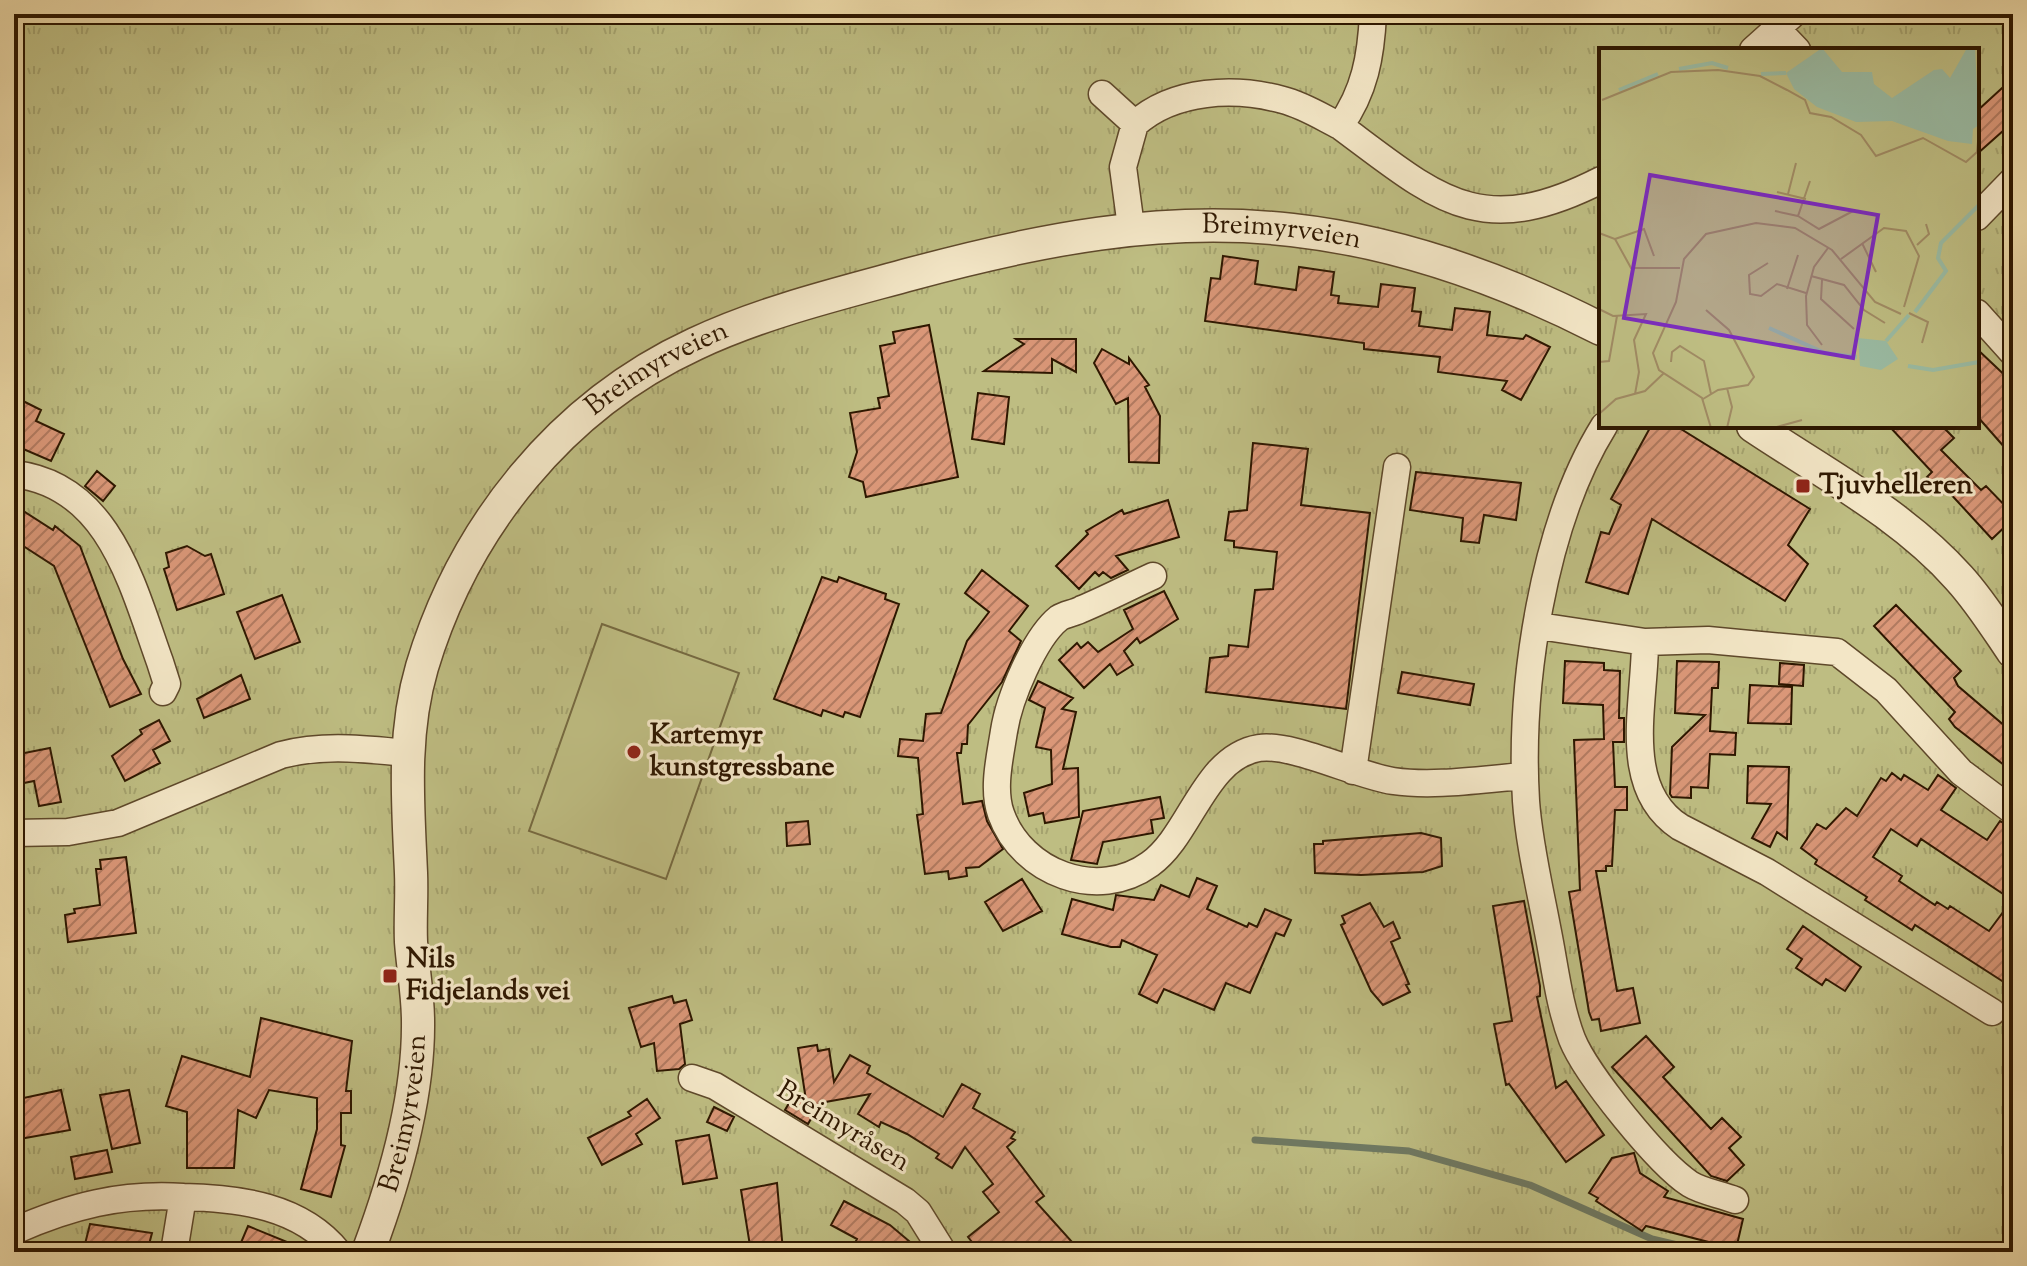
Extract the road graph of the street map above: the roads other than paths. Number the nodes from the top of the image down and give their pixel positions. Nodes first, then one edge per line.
1 (1373, 14) edge
2 (1785, 21) edge
3 (1755, 48) edge
4 (1796, 48) edge
5 (1102, 94) dead end
6 (1135, 124) junction
7 (1340, 126) junction
8 (2013, 180) edge
9 (1599, 181) edge
10 (1979, 215) edge
11 (1131, 227) junction
12 (1979, 315) edge
13 (1599, 328) edge
14 (2013, 353) edge
15 (1603, 428) edge
16 (1766, 430) edge
17 (1397, 467) dead end
18 (14, 474) edge
19 (1153, 576) dead end
20 (1539, 626) junction
21 (1645, 642) junction
22 (2013, 652) edge
23 (163, 692) dead end
24 (407, 753) junction
25 (1353, 771) junction
26 (1525, 776) junction
27 (2013, 811) edge
28 (14, 833) edge
29 (1992, 1012) dead end
30 (692, 1078) dead end
31 (183, 1197) junction
32 (1735, 1200) dead end
33 (14, 1231) edge
34 (174, 1252) edge
35 (338, 1252) edge
36 (368, 1252) edge
37 (943, 1252) edge

1 - 7 street
2 - 3 street
2 - 4 street
5 - 6 street
6 - 7 street
6 - 11 street
7 - 9 street
8 - 10 street
11 - 13 street, Breimyrveien
11 - 24 street, Breimyrveien
12 - 14 street
15 - 20 street
16 - 22 street
17 - 25 street
18 - 23 street
19 - 25 street
20 - 21 street
20 - 26 street
21 - 27 street
21 - 29 street
24 - 28 street
24 - 36 street, Breimyrveien
25 - 26 street
26 - 32 street
30 - 37 street, Breimyråsen
31 - 33 street
31 - 34 street
31 - 35 street

